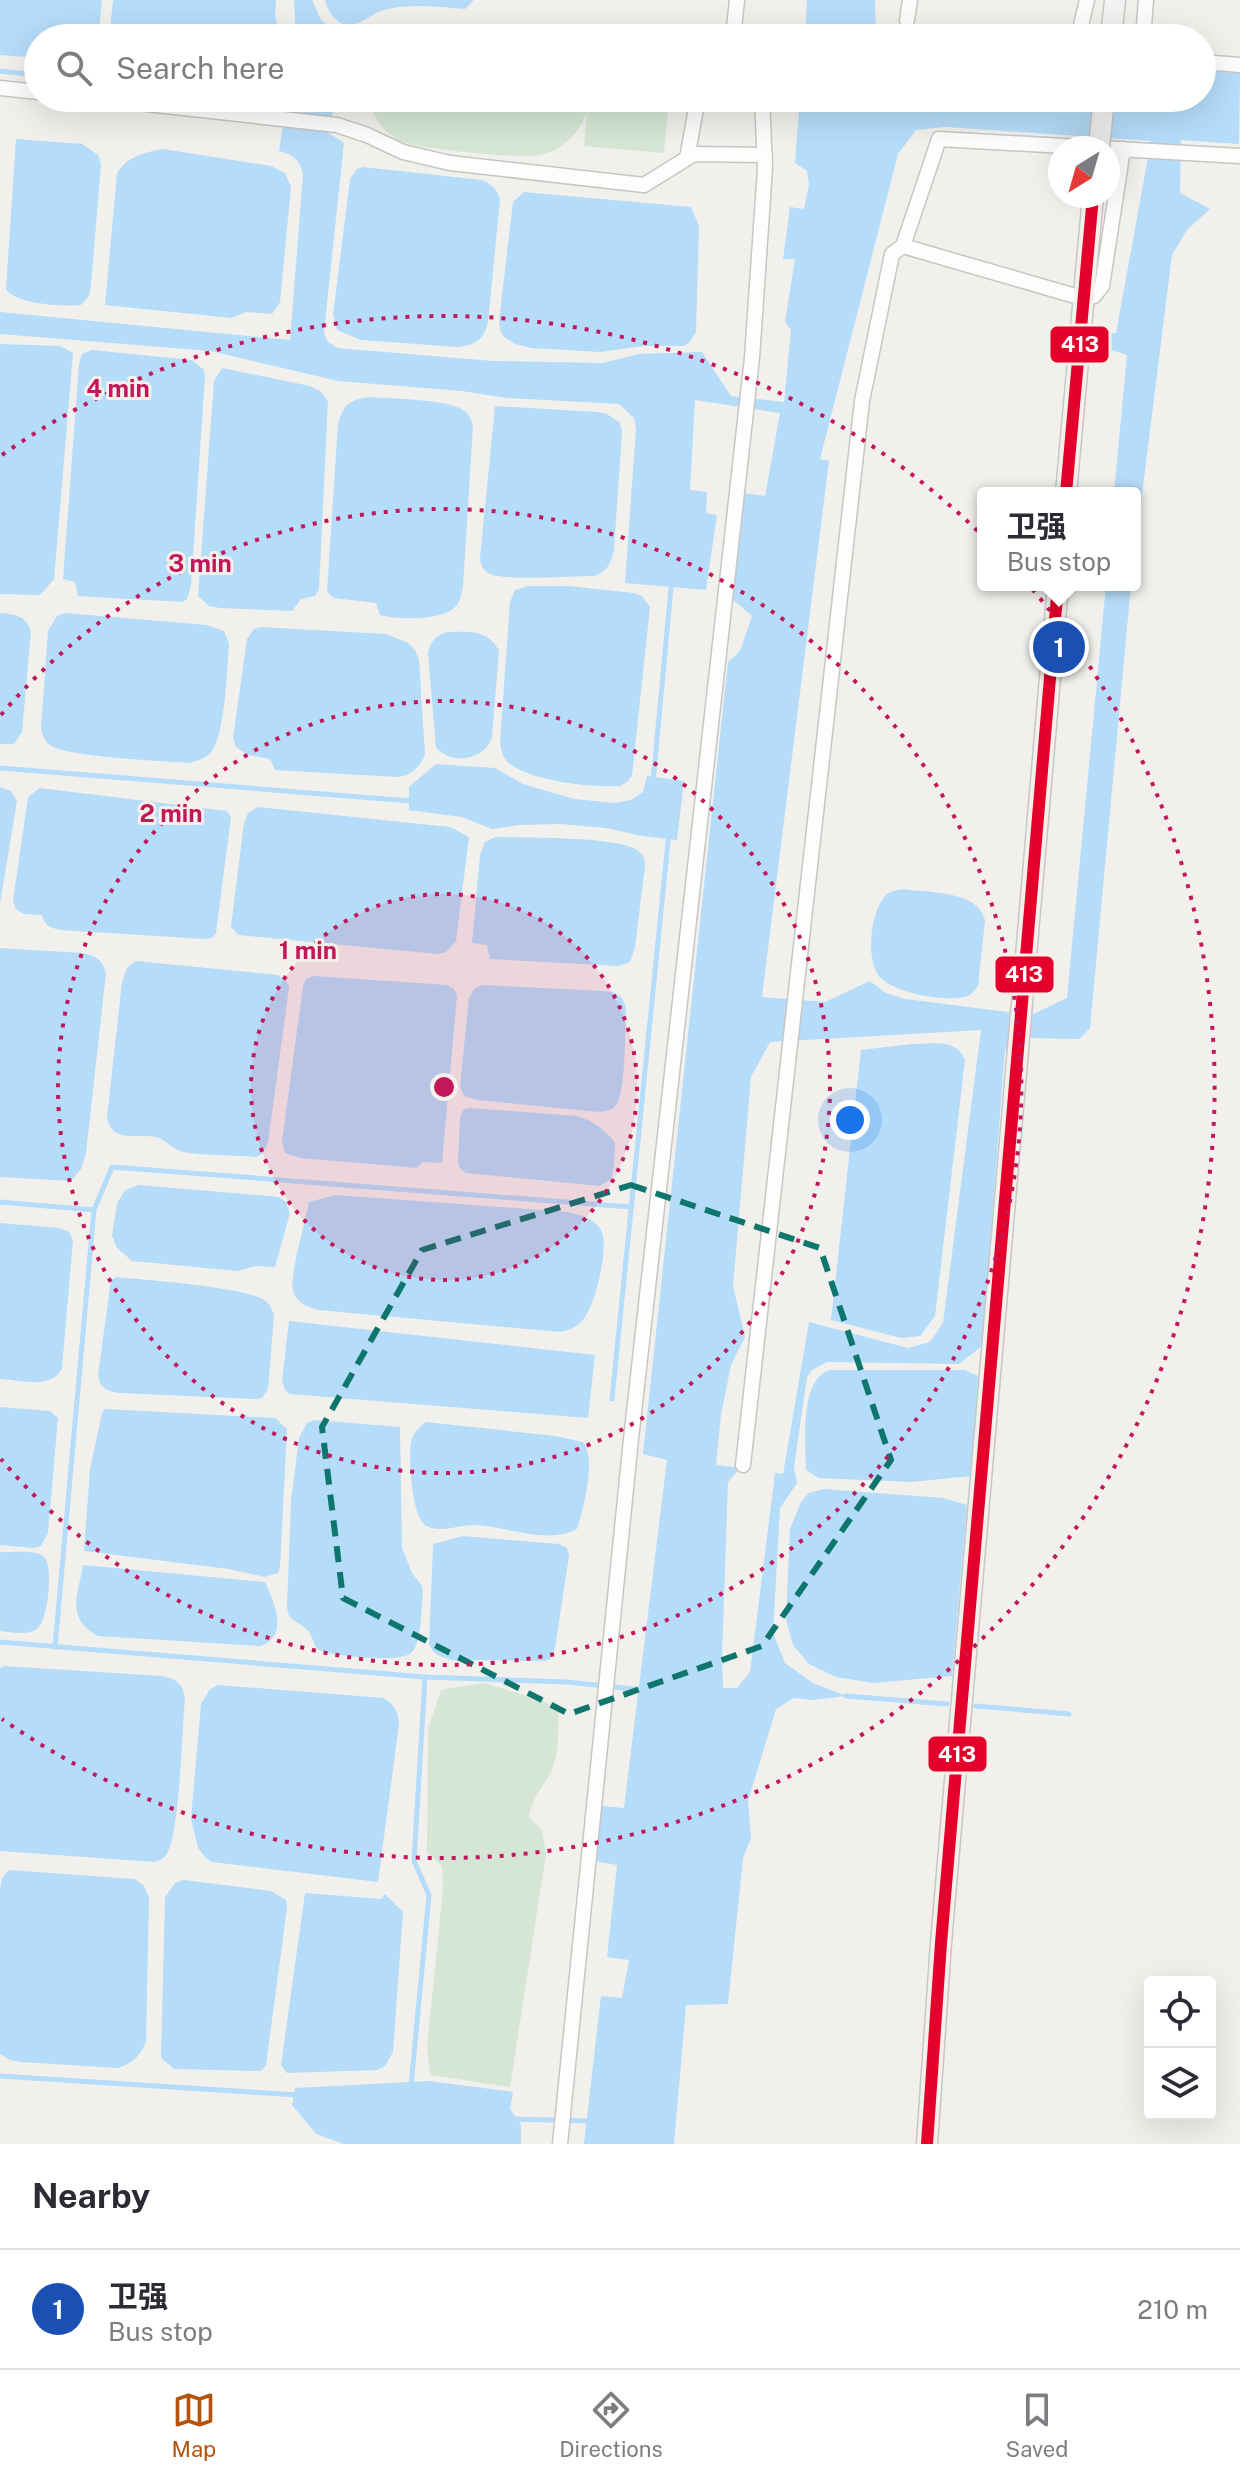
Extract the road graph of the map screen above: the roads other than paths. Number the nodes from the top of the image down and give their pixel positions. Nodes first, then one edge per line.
1 (737, 0) edge
2 (910, 0) edge
3 (1087, 0) edge
4 (1115, 0) edge
5 (1146, 0) edge
6 (907, 20) dead end
7 (734, 24) edge
8 (1081, 24) edge
9 (1112, 24) edge
10 (1144, 24) edge
11 (1216, 63) edge
12 (1240, 65) edge
13 (0, 88) edge
14 (24, 91) edge
15 (218, 112) edge
16 (695, 112) edge
17 (763, 112) edge
18 (1103, 112) edge
19 (1100, 136) edge
20 (1123, 149) junction
21 (765, 155) junction
22 (1240, 156) edge
23 (687, 158) junction
24 (1092, 208) edge
25 (903, 246) junction
26 (1083, 291) junction
27 (1067, 487) edge
28 (1057, 591) edge
29 (743, 1465) dead end
30 (560, 2144) edge
31 (927, 2144) edge

1 - 7 street
2 - 6 street
3 - 8 street
4 - 9 street
5 - 10 street
11 - 12 street
13 - 14 street
15 - 23 street
16 - 23 street
17 - 21 street
18 - 19 street, bridge
20 - 22 street
20 - 25 street
20 - 26 street
21 - 23 street
21 - 30 street
24 - 26 street
25 - 26 street
25 - 29 street
26 - 27 street
28 - 31 street

